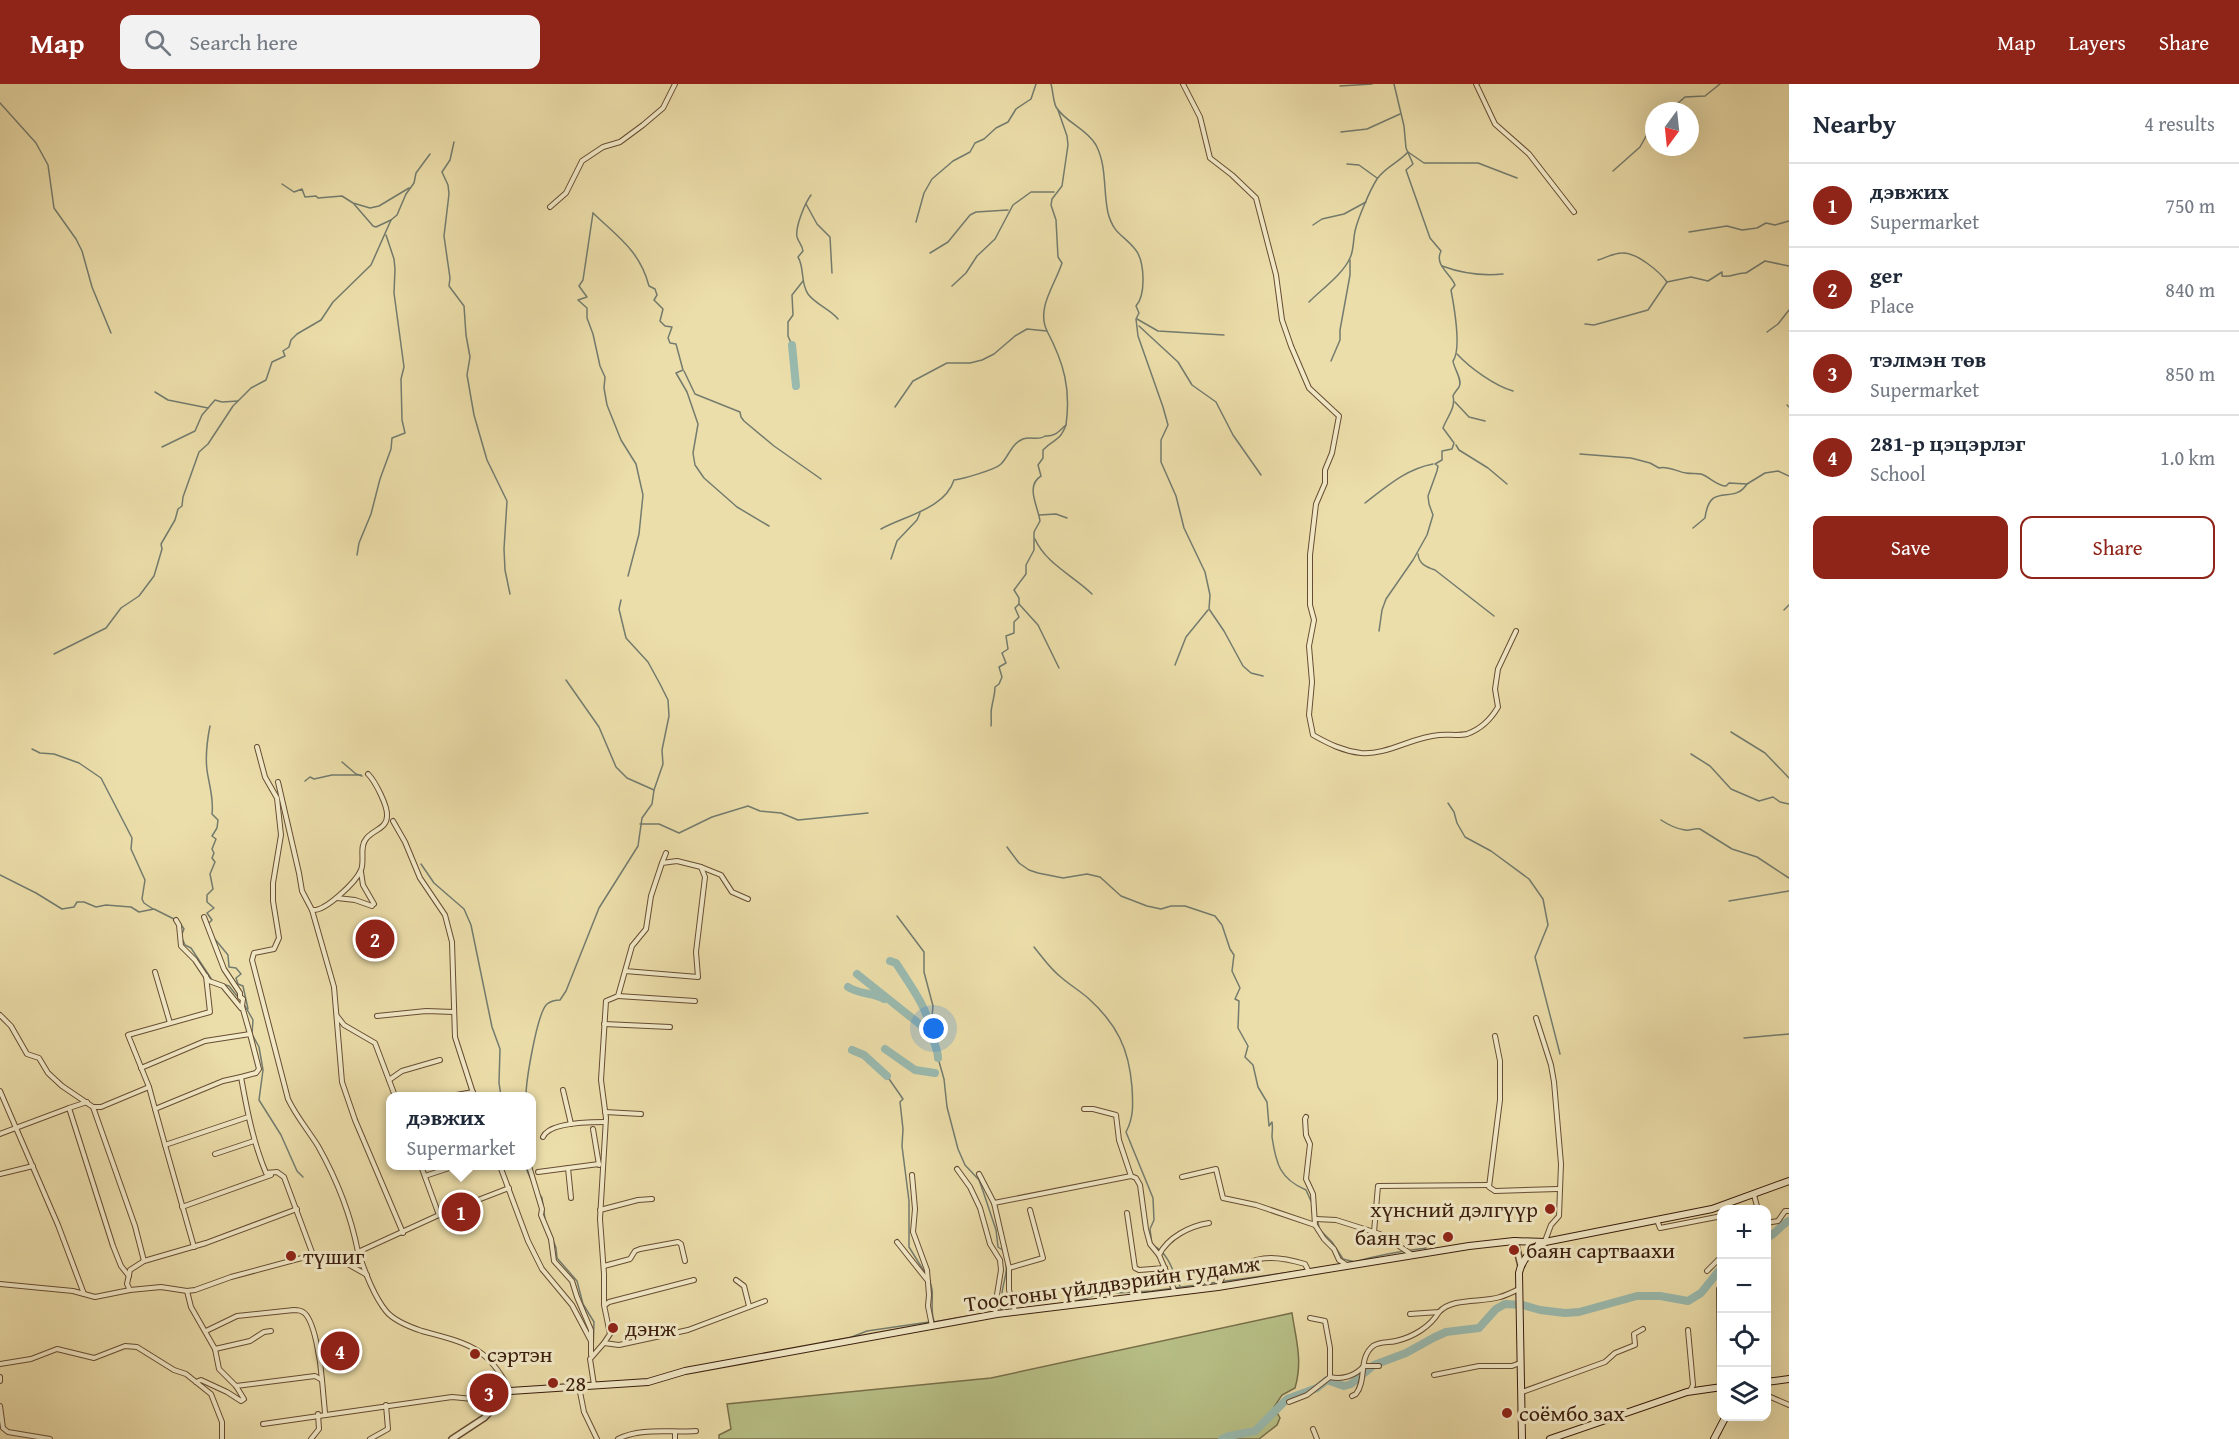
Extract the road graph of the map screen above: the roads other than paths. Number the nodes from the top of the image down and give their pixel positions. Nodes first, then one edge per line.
1 (675, 84) edge
2 (1183, 84) edge
3 (1476, 84) edge
4 (550, 207) dead end
5 (1574, 212) dead end
6 (1516, 631) dead end
7 (257, 747) dead end
8 (369, 774) dead end
9 (278, 782) dead end
10 (393, 821) dead end
11 (666, 853) dead end
12 (662, 863) junction
13 (700, 867) junction
14 (360, 871) junction
15 (336, 898) junction
16 (747, 899) dead end
17 (312, 910) junction
18 (204, 916) dead end
19 (176, 920) dead end
20 (625, 971) junction
21 (155, 972) dead end
22 (206, 976) junction
23 (618, 996) junction
24 (695, 1001) dead end
25 (454, 1012) junction
26 (245, 1014) junction
27 (336, 1014) junction
28 (0, 1015) edge
29 (377, 1016) dead end
30 (1536, 1018) dead end
31 (170, 1023) junction
32 (604, 1024) junction
33 (670, 1027) dead end
34 (249, 1034) junction
35 (1495, 1036) dead end
36 (440, 1060) dead end
37 (141, 1068) junction
38 (241, 1077) junction
39 (388, 1080) junction
40 (149, 1087) junction
41 (563, 1090) dead end
42 (0, 1091) edge
43 (393, 1092) edge
44 (472, 1092) edge
45 (87, 1102) junction
46 (93, 1107) junction
47 (69, 1108) junction
48 (155, 1109) junction
49 (1084, 1109) dead end
50 (605, 1112) junction
51 (641, 1114) dead end
52 (248, 1117) junction
53 (1306, 1117) dead end
54 (605, 1122) junction
55 (571, 1124) junction
56 (16, 1128) junction
57 (593, 1129) dead end
58 (0, 1134) edge
59 (543, 1137) dead end
60 (254, 1141) junction
61 (165, 1144) junction
62 (215, 1154) dead end
63 (599, 1164) junction
64 (33, 1166) junction
65 (568, 1168) junction
66 (957, 1169) dead end
67 (423, 1170) edge
68 (443, 1170) edge
69 (502, 1170) edge
70 (530, 1170) edge
71 (277, 1172) junction
72 (538, 1172) dead end
73 (0, 1174) edge
74 (912, 1174) dead end
75 (979, 1174) dead end
76 (425, 1176) junction
77 (1131, 1176) junction
78 (1182, 1177) dead end
79 (602, 1181) junction
80 (1789, 1181) edge
81 (1489, 1185) junction
82 (509, 1188) junction
83 (1558, 1189) junction
84 (1754, 1195) junction
85 (571, 1198) dead end
86 (652, 1199) dead end
87 (994, 1203) junction
88 (1757, 1205) edge
89 (182, 1207) junction
90 (297, 1209) junction
91 (600, 1210) junction
92 (1030, 1210) dead end
93 (1789, 1211) edge
94 (1127, 1213) dead end
95 (439, 1215) junction
96 (1717, 1217) edge
97 (1316, 1220) junction
98 (1657, 1220) junction
99 (1209, 1223) dead end
100 (1771, 1223) edge
101 (1315, 1225) junction
102 (1374, 1232) junction
103 (404, 1233) junction
104 (1515, 1241) junction
105 (897, 1242) dead end
106 (1545, 1242) junction
107 (194, 1247) junction
108 (358, 1252) junction
109 (1412, 1254) junction
110 (313, 1255) junction
111 (1159, 1256) junction
112 (1719, 1259) edge
113 (144, 1261) junction
114 (686, 1261) dead end
115 (603, 1266) junction
116 (1348, 1266) junction
117 (1521, 1266) junction
118 (1009, 1268) junction
119 (1165, 1268) junction
120 (1707, 1271) dead end
121 (1310, 1272) junction
122 (367, 1275) junction
123 (129, 1276) junction
124 (694, 1280) dead end
125 (736, 1280) dead end
126 (928, 1281) junction
127 (0, 1284) edge
128 (1218, 1287) junction
129 (1519, 1289) junction
130 (130, 1290) junction
131 (187, 1291) junction
132 (1175, 1292) junction
133 (84, 1295) junction
134 (765, 1301) dead end
135 (604, 1305) junction
136 (749, 1306) junction
137 (1015, 1312) junction
138 (1439, 1312) junction
139 (1719, 1313) edge
140 (997, 1314) junction
141 (1410, 1314) dead end
142 (1310, 1318) dead end
143 (933, 1327) junction
144 (1643, 1329) dead end
145 (1688, 1330) dead end
146 (272, 1331) dead end
147 (206, 1332) junction
148 (592, 1341) junction
149 (603, 1343) junction
150 (215, 1349) junction
151 (590, 1359) junction
152 (1521, 1363) junction
153 (0, 1364) edge
154 (1379, 1366) dead end
155 (1721, 1367) edge
156 (1364, 1368) junction
157 (1434, 1374) dead end
158 (1330, 1377) junction
159 (1789, 1379) edge
160 (322, 1380) junction
161 (1771, 1381) edge
162 (196, 1382) junction
163 (236, 1386) junction
164 (578, 1386) junction
165 (594, 1386) junction
166 (1717, 1388) edge
167 (510, 1391) junction
168 (1522, 1392) junction
169 (1689, 1392) junction
170 (1352, 1396) dead end
171 (1771, 1397) edge
172 (1289, 1402) dead end
173 (386, 1405) junction
174 (1789, 1405) edge
175 (0, 1406) edge
176 (493, 1407) junction
177 (325, 1413) junction
178 (318, 1414) junction
179 (1723, 1421) edge
180 (263, 1424) dead end
181 (1313, 1429) dead end
182 (696, 1431) dead end
183 (675, 1433) junction
184 (50, 1439) edge
185 (222, 1439) edge
186 (311, 1439) edge
187 (370, 1439) edge
188 (452, 1439) edge
189 (597, 1439) edge
190 (618, 1439) edge
191 (675, 1439) edge
192 (1317, 1439) edge
193 (1522, 1439) edge
194 (1550, 1439) edge
195 (1713, 1439) edge

1 - 4 street
2 - 6 street
3 - 5 street
7 - 108 street
8 - 14 street
9 - 17 street
10 - 25 street
11 - 12 street
12 - 13 street
12 - 20 street
13 - 16 street
13 - 20 street
14 - 15 street
14 - 15 street
15 - 17 street
17 - 27 street
18 - 26 street
19 - 22 street
20 - 23 street
21 - 31 street
22 - 26 street
22 - 31 street
23 - 24 street
23 - 32 street
25 - 29 street
25 - 44 street
26 - 34 street
27 - 39 street
27 - 103 street
28 - 45 street
30 - 83 street
31 - 37 street
32 - 33 street
32 - 50 street
34 - 37 street
34 - 38 street
35 - 81 street
36 - 39 street
37 - 40 street
38 - 48 street
38 - 52 street
39 - 43 street
40 - 46 street
40 - 48 street
41 - 55 street
42 - 56 street
45 - 46 street
45 - 47 street
46 - 113 street
47 - 56 street
47 - 123 street
48 - 61 street
49 - 77 street
50 - 51 street
50 - 54 street
52 - 60 street
52 - 61 street
53 - 97 street
54 - 55 street
54 - 79 street
55 - 59 street
56 - 58 street
56 - 64 street
57 - 63 street
60 - 62 street
60 - 71 street
61 - 89 street
63 - 65 street
63 - 79 street
64 - 73 street
64 - 133 street
65 - 72 street
65 - 85 street
66 - 140 street
67 - 76 street
68 - 76 street
69 - 82 street
70 - 148 street
71 - 89 street
71 - 90 street
74 - 126 street
75 - 87 street
76 - 95 street
77 - 87 street
77 - 111 street
78 - 101 street
79 - 91 street
80 - 84 main road, Тоосгоны үйлдвэрийн гудамж
81 - 83 street
81 - 102 street
82 - 95 street
82 - 148 street
83 - 106 street
84 - 88 street
84 - 98 main road, Тоосгоны үйлдвэрийн гудамж
86 - 91 street
87 - 118 street
89 - 107 street
90 - 107 street
90 - 110 street
91 - 115 street
92 - 118 street
93 - 100 street
94 - 119 street
95 - 103 street
96 - 98 street
97 - 101 street
97 - 102 street
98 - 106 main road, Тоосгоны үйлдвэрийн гудамж
99 - 111 street
101 - 116 street
102 - 109 street
103 - 108 street
104 - 106 main road, Тоосгоны үйлдвэрийн гудамж
104 - 109 main road, Тоосгоны үйлдвэрийн гудамж
104 - 117 street
105 - 126 street
106 - 117 main road
107 - 113 street
108 - 122 street
109 - 116 main road, Тоосгоны үйлдвэрийн гудамж
110 - 122 street
110 - 131 street
111 - 119 street
112 - 120 street
113 - 123 street
114 - 115 street
115 - 135 street
116 - 121 main road, Тоосгоны үйлдвэрийн гудамж
117 - 129 main road
118 - 137 street
119 - 132 street
121 - 128 main road, Тоосгоны үйлдвэрийн гудамж
121 - 128 street
122 - 167 street
123 - 130 street
124 - 135 street
125 - 136 street
126 - 143 street
127 - 133 street
128 - 132 main road, Тоосгоны үйлдвэрийн гудамж
129 - 138 street
129 - 152 main road
130 - 131 street
130 - 133 street
131 - 147 street
132 - 137 main road, Тоосгоны үйлдвэрийн гудамж
134 - 136 street
135 - 149 street
136 - 149 street
137 - 140 main road, Тоосгоны үйлдвэрийн гудамж
138 - 141 street
138 - 156 street
139 - 155 street
140 - 143 main road, Тоосгоны үйлдвэрийн гудамж
142 - 158 street
143 - 165 main road, Тоосгоны үйлдвэрийн гудамж
144 - 168 street
145 - 169 street
146 - 150 street
147 - 150 street
147 - 160 street
148 - 151 street
149 - 151 street
150 - 163 street
151 - 165 street
152 - 157 street
152 - 168 main road
153 - 162 street
154 - 156 street
156 - 158 street
156 - 170 street
158 - 172 street
159 - 161 main road
160 - 163 street
160 - 177 street
162 - 163 street
162 - 185 street
164 - 165 main road, Тоосгоны үйлдвэрийн гудамж
164 - 167 main road, Тоосгоны үйлдвэрийн гудамж
164 - 189 street
166 - 169 main road
167 - 176 street
168 - 193 main road
169 - 194 main road
171 - 174 street
173 - 176 street
173 - 177 street
173 - 187 street
175 - 184 street
176 - 188 street
177 - 178 street
178 - 180 street
178 - 186 street
179 - 195 main road
181 - 192 street
182 - 183 street
183 - 190 street
183 - 191 street

